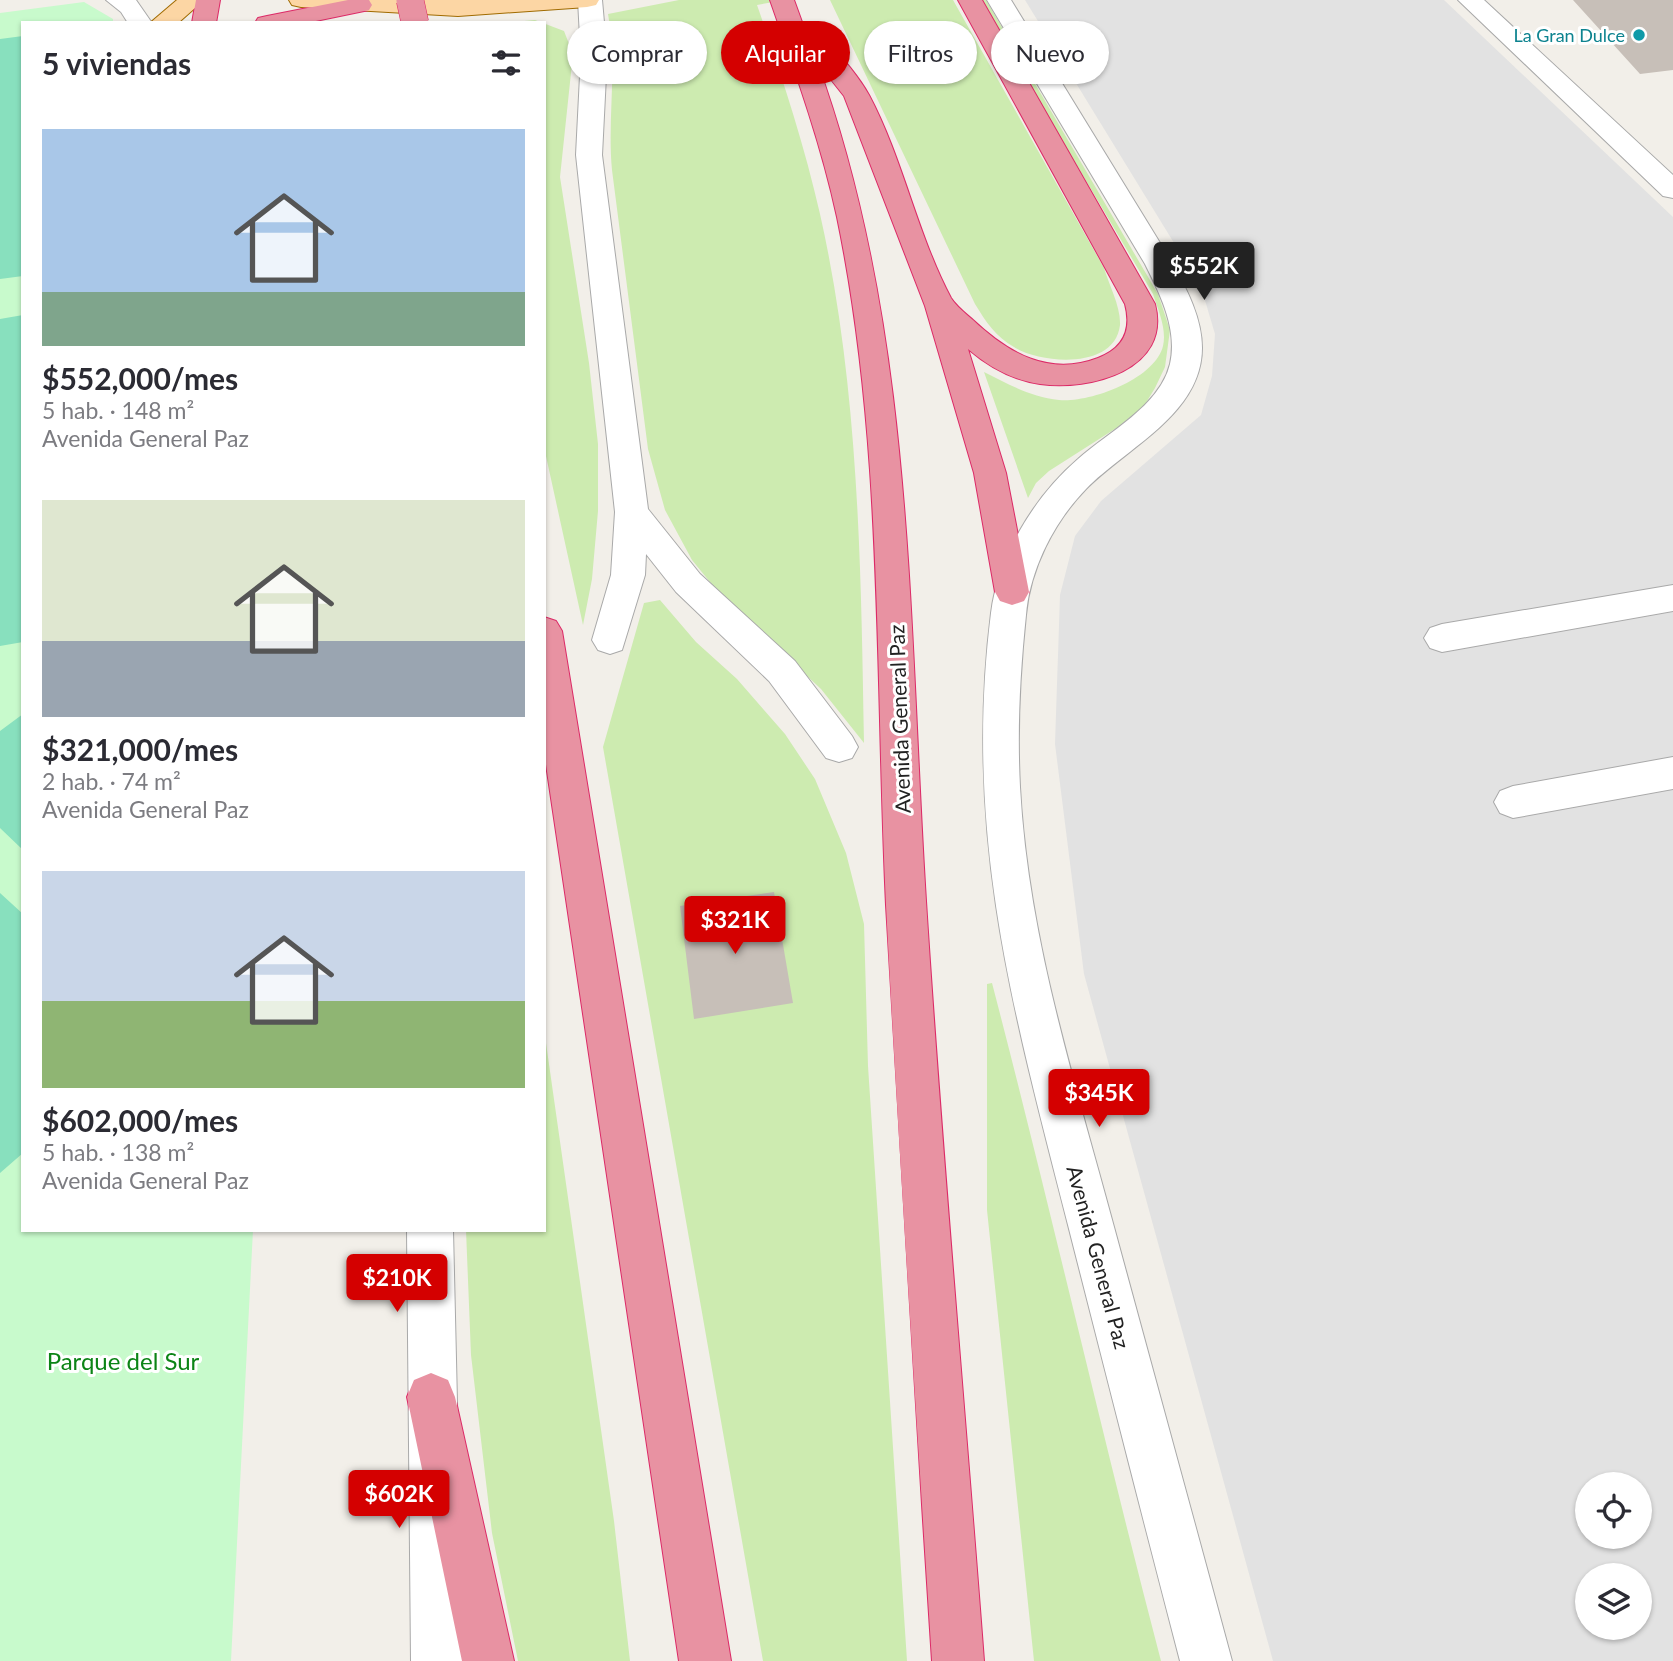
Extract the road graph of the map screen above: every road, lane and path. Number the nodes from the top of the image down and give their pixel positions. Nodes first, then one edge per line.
1 (118, 0) edge
2 (192, 0) edge
3 (208, 0) edge
4 (301, 0) edge
5 (410, 0) edge
6 (585, 0) edge
7 (970, 0) edge
8 (999, 0) edge
9 (1470, 0) edge
10 (782, 1) edge
11 (360, 5) junction
12 (139, 21) edge
13 (165, 21) edge
14 (204, 21) edge
15 (277, 21) edge
16 (415, 21) edge
17 (1673, 190) edge
18 (940, 306) junction
19 (632, 512) junction
20 (1012, 592) junction
21 (1673, 598) edge
22 (1442, 638) dead end
23 (610, 640) dead end
24 (546, 644) edge
25 (839, 747) dead end
26 (1673, 773) edge
27 (1513, 802) dead end
28 (430, 1232) edge
29 (432, 1397) junction
30 (437, 1661) edge
31 (488, 1661) edge
32 (705, 1661) edge
33 (958, 1661) edge
34 (1206, 1661) edge

1 - 12 street
2 - 13 main road
3 - 14 highway
4 - 11 main road
5 - 16 highway, bridge
6 - 11 main road
6 - 19 street
7 - 18 highway
8 - 20 street, Avenida General Paz
9 - 17 street
10 - 18 highway
10 - 33 highway, Avenida General Paz
11 - 15 highway
18 - 20 highway
19 - 23 street
19 - 25 street
20 - 34 street, Avenida General Paz
21 - 22 street
24 - 32 highway
26 - 27 street
28 - 29 street
29 - 30 street
29 - 31 highway

